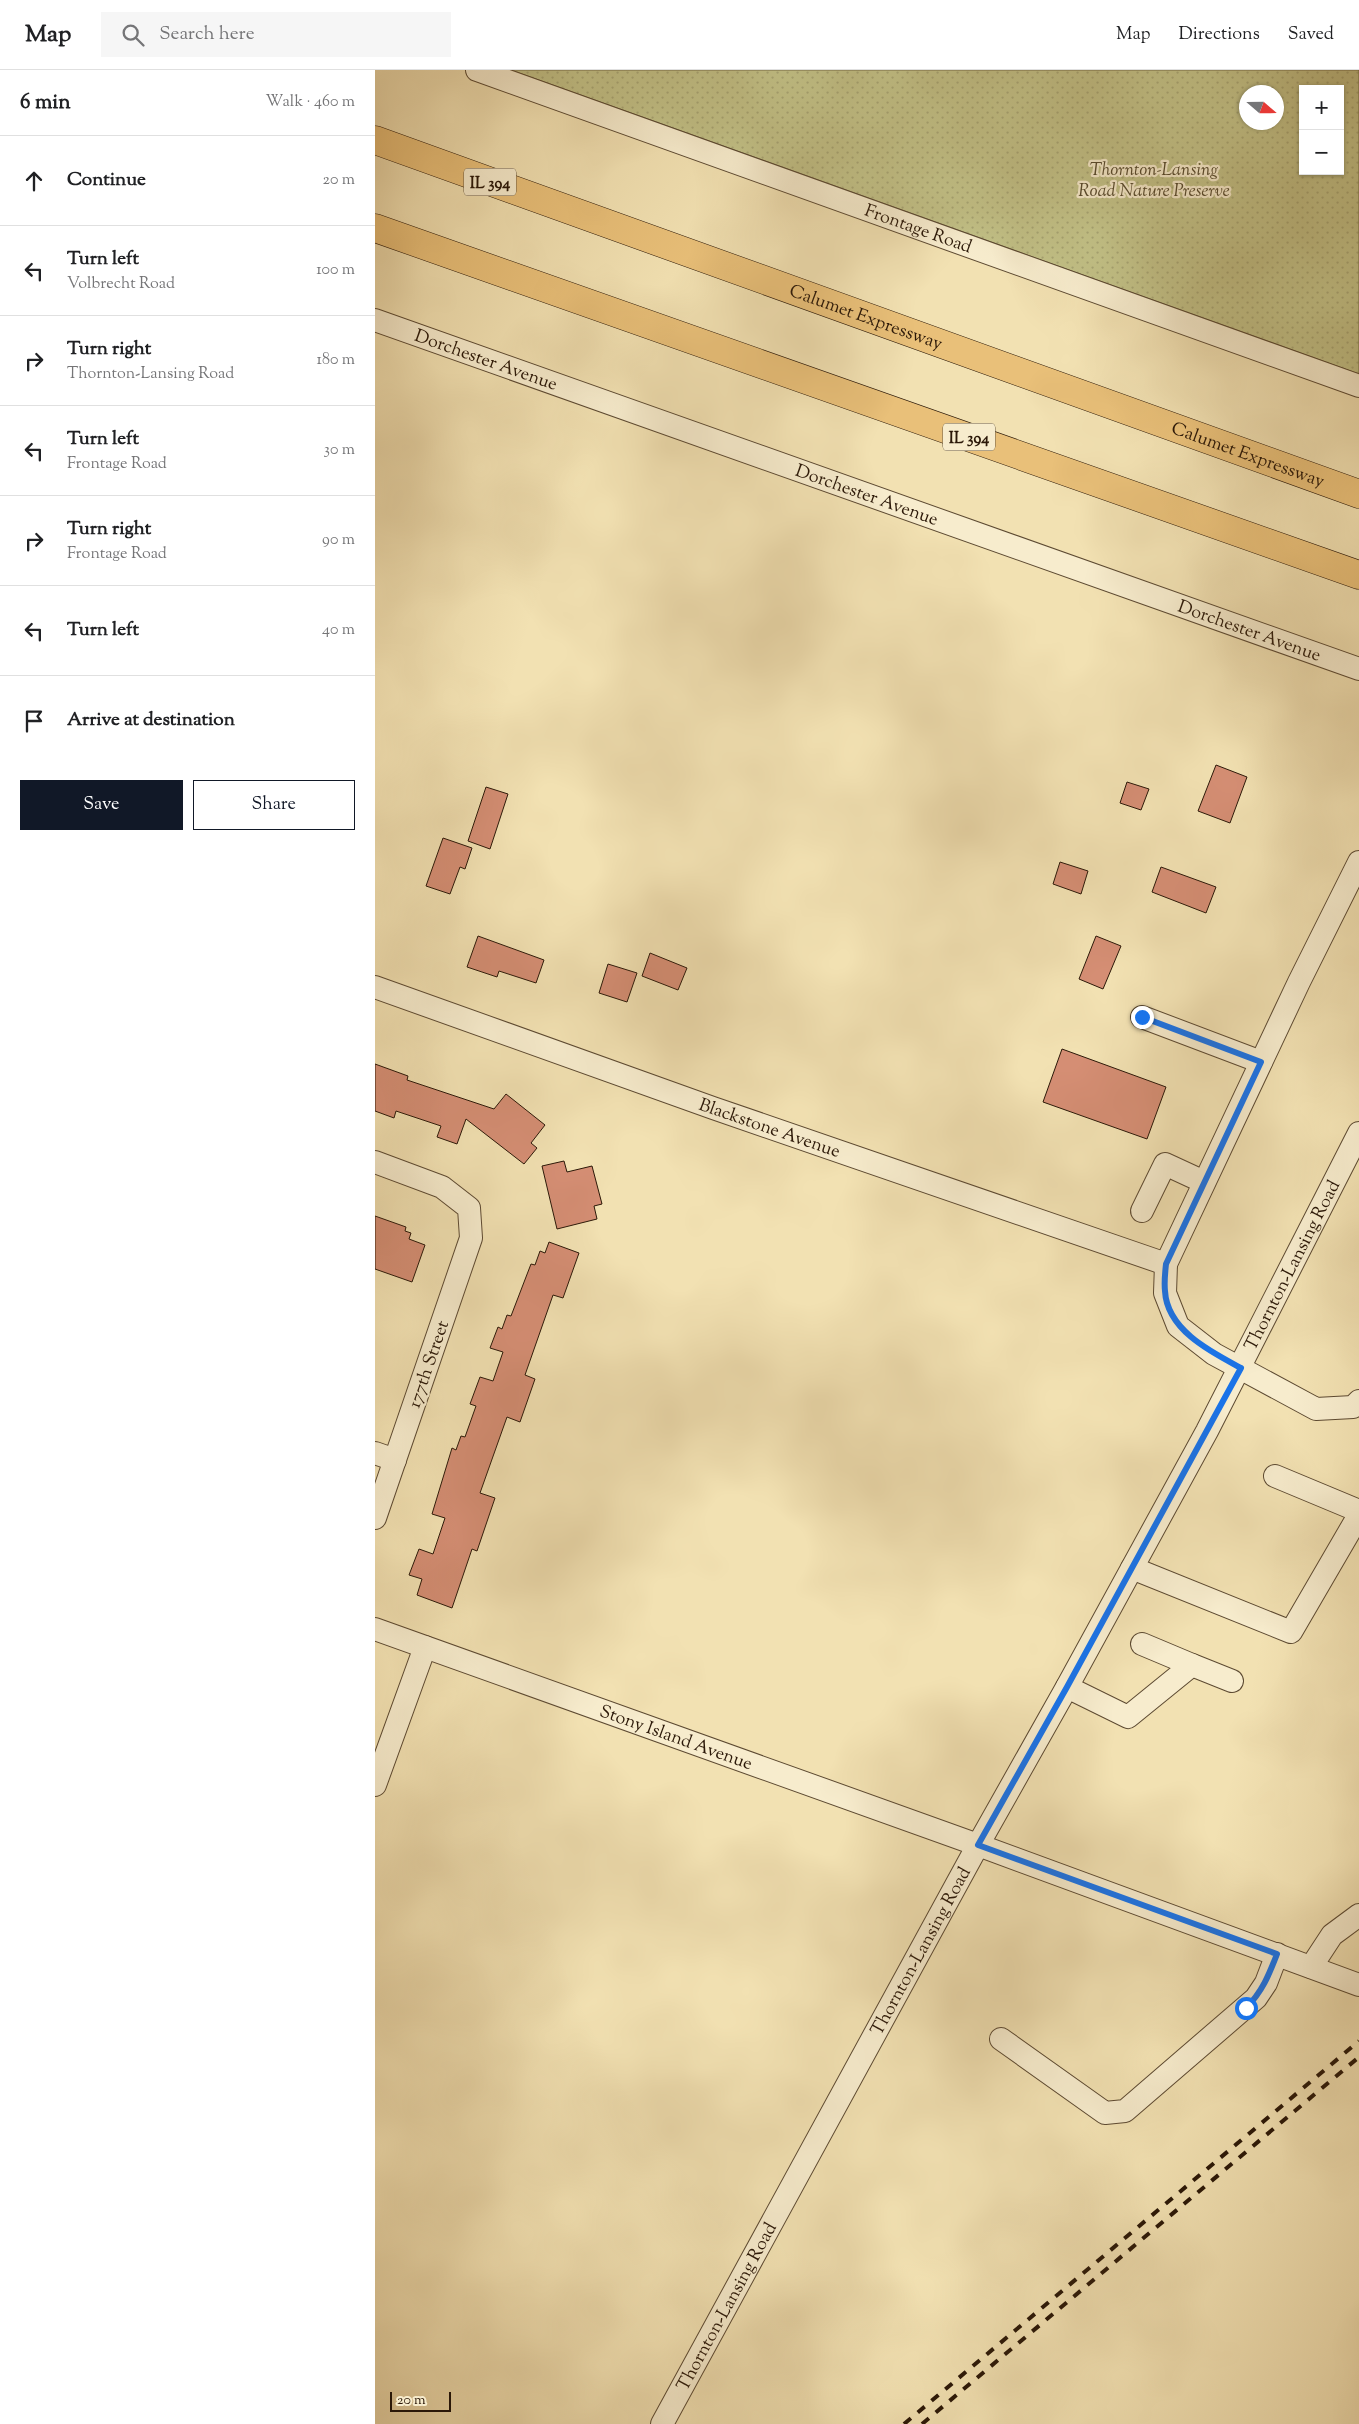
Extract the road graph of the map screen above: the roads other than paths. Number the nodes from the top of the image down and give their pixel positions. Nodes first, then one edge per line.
1 (477, 70) edge
2 (375, 140) edge
3 (375, 228) edge
4 (375, 320) edge
5 (1359, 386) edge
6 (1359, 494) edge
7 (1359, 575) edge
8 (1359, 669) edge
9 (1359, 862) edge
10 (375, 987) edge
11 (1142, 1017) dead end
12 (1261, 1062) junction
13 (1359, 1133) edge
14 (375, 1162) edge
15 (1205, 1182) junction
16 (1142, 1211) dead end
17 (1166, 1264) junction
18 (1241, 1368) junction
19 (1359, 1401) edge
20 (385, 1457) edge
21 (1275, 1476) dead end
22 (1359, 1511) edge
23 (1359, 1515) edge
24 (375, 1518) edge
25 (1132, 1568) junction
26 (375, 1629) edge
27 (1142, 1644) dead end
28 (425, 1647) junction
29 (1192, 1665) junction
30 (1232, 1681) dead end
31 (1067, 1687) junction
32 (375, 1785) edge
33 (978, 1845) junction
34 (1359, 1914) edge
35 (1277, 1954) junction
36 (1311, 1967) junction
37 (1359, 1985) edge
38 (1001, 2039) dead end
39 (662, 2424) edge

1 - 5 street, Frontage Road
2 - 6 highway, Calumet Expressway / IL 394
3 - 7 highway, IL 394
4 - 8 street, Dorchester Avenue
9 - 12 street
10 - 17 street, Blackstone Avenue
11 - 12 street
12 - 15 street
13 - 18 street, Thornton-Lansing Road
14 - 20 street, 177th Street
15 - 16 street
15 - 17 street
17 - 18 street
18 - 19 street
18 - 25 street, Thornton-Lansing Road
20 - 24 street, 177th Street
21 - 22 street
23 - 25 street
25 - 31 street, Thornton-Lansing Road
26 - 28 street, Stony Island Avenue
27 - 29 street
28 - 32 street
28 - 33 street, Stony Island Avenue
29 - 30 street
29 - 31 street
31 - 33 street, Thornton-Lansing Road
33 - 35 street, Stony Island Avenue
33 - 39 street, Thornton-Lansing Road
34 - 36 street
35 - 36 street, Stony Island Avenue
35 - 38 street
36 - 37 street, Stony Island Avenue

